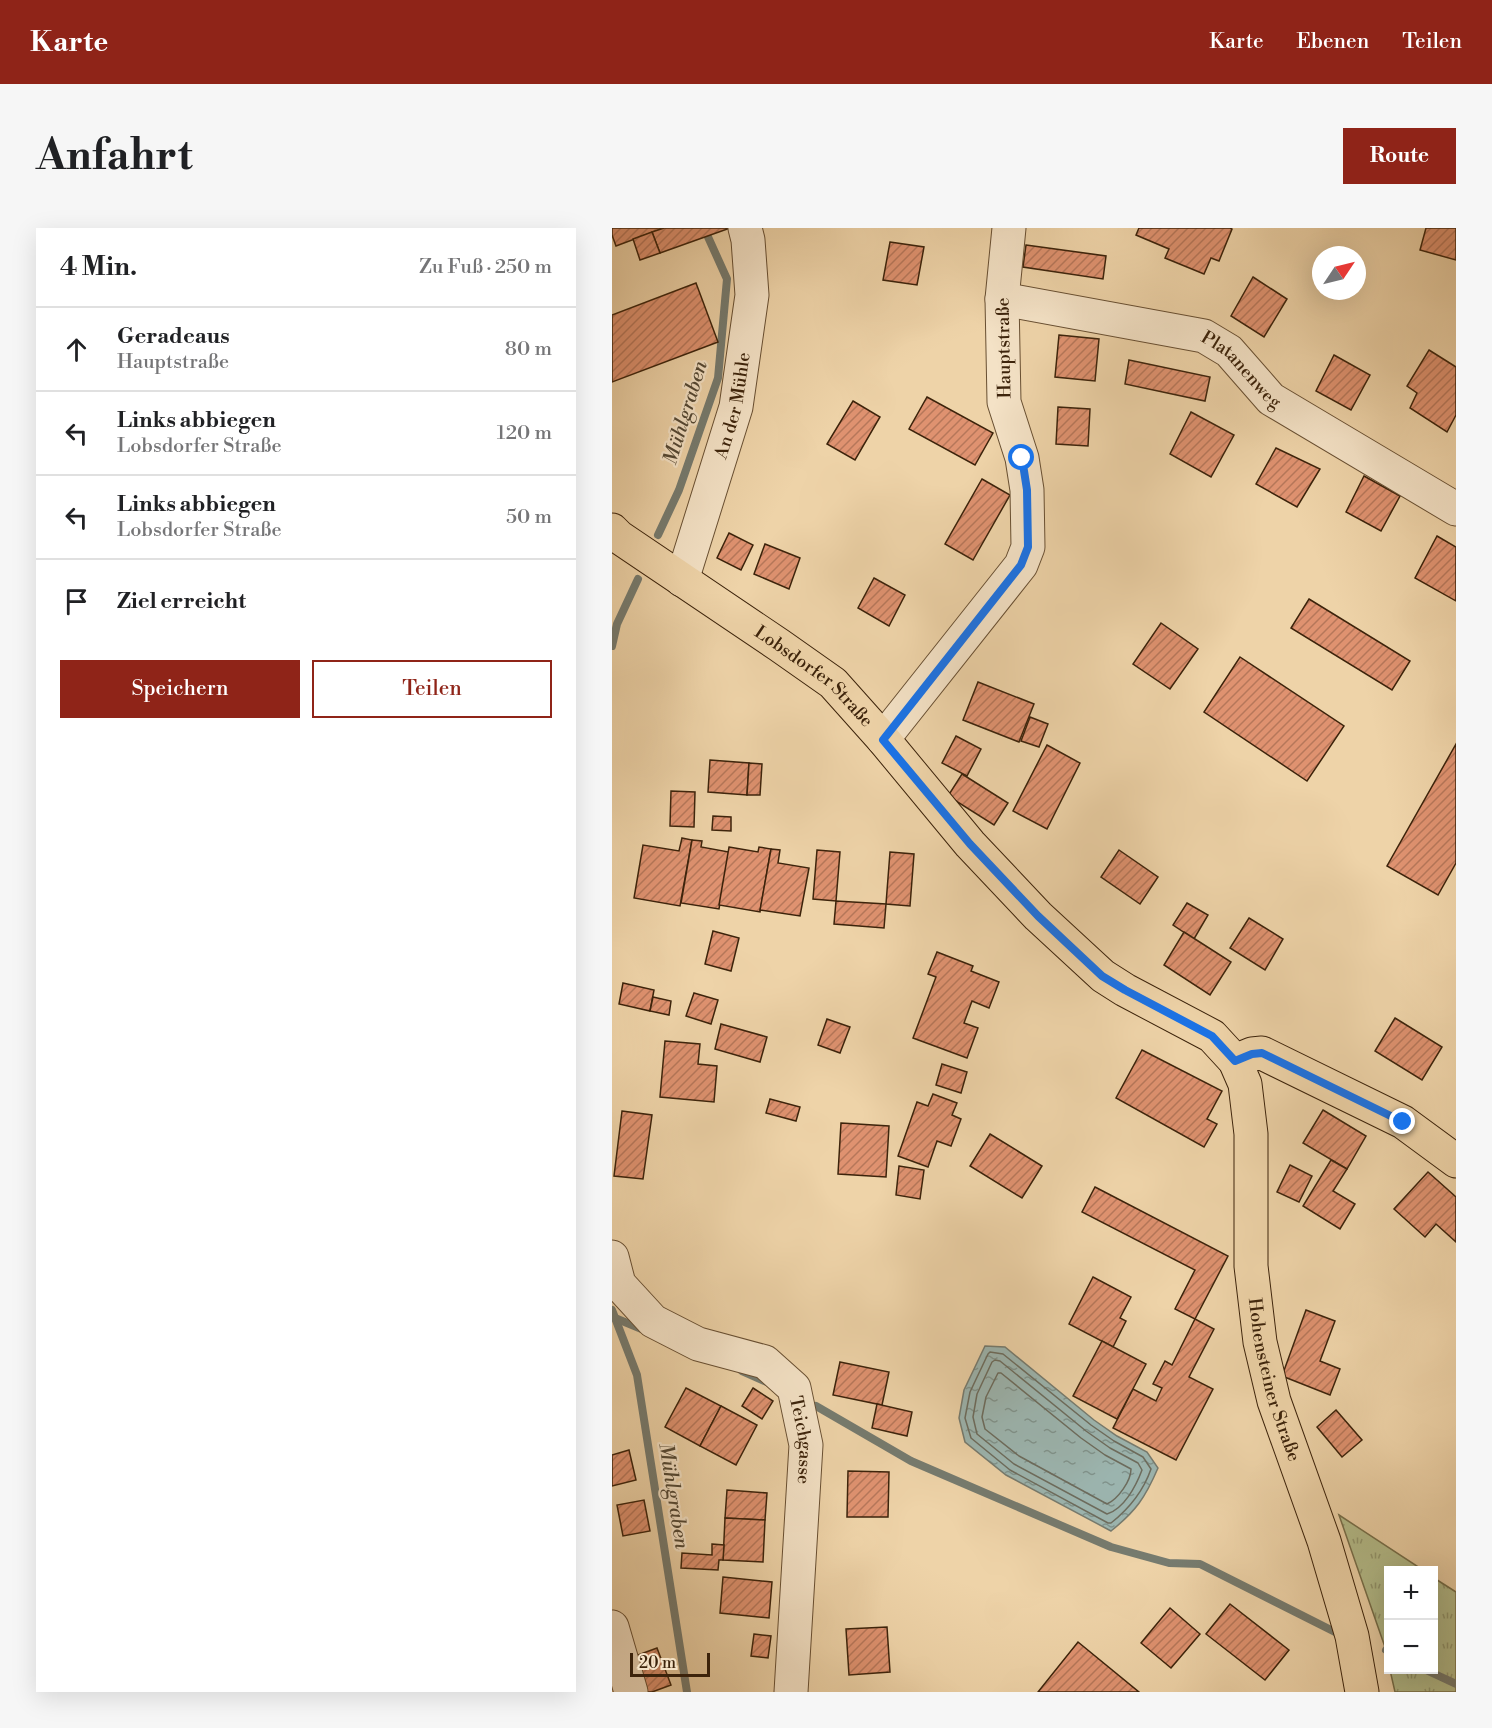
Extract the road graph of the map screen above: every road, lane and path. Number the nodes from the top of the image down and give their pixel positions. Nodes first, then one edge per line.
1 (746, 228) edge
2 (1009, 228) edge
3 (1002, 299) junction
4 (1456, 509) edge
5 (612, 530) edge
6 (682, 580) junction
7 (883, 740) junction
8 (1235, 1061) junction
9 (1456, 1161) edge
10 (612, 1257) edge
11 (612, 1627) edge
12 (631, 1692) edge
13 (791, 1692) edge
14 (1362, 1692) edge

1 - 6 street, An der Mühle
2 - 3 street, Hauptstraße
3 - 4 street, Platanenweg
3 - 7 street, Hauptstraße
5 - 6 main road, Lobsdorfer Straße
6 - 7 main road, Lobsdorfer Straße
7 - 8 main road, Lobsdorfer Straße
8 - 9 main road
8 - 14 main road, Hohensteiner Straße
10 - 13 street, Teichgasse
11 - 12 street

